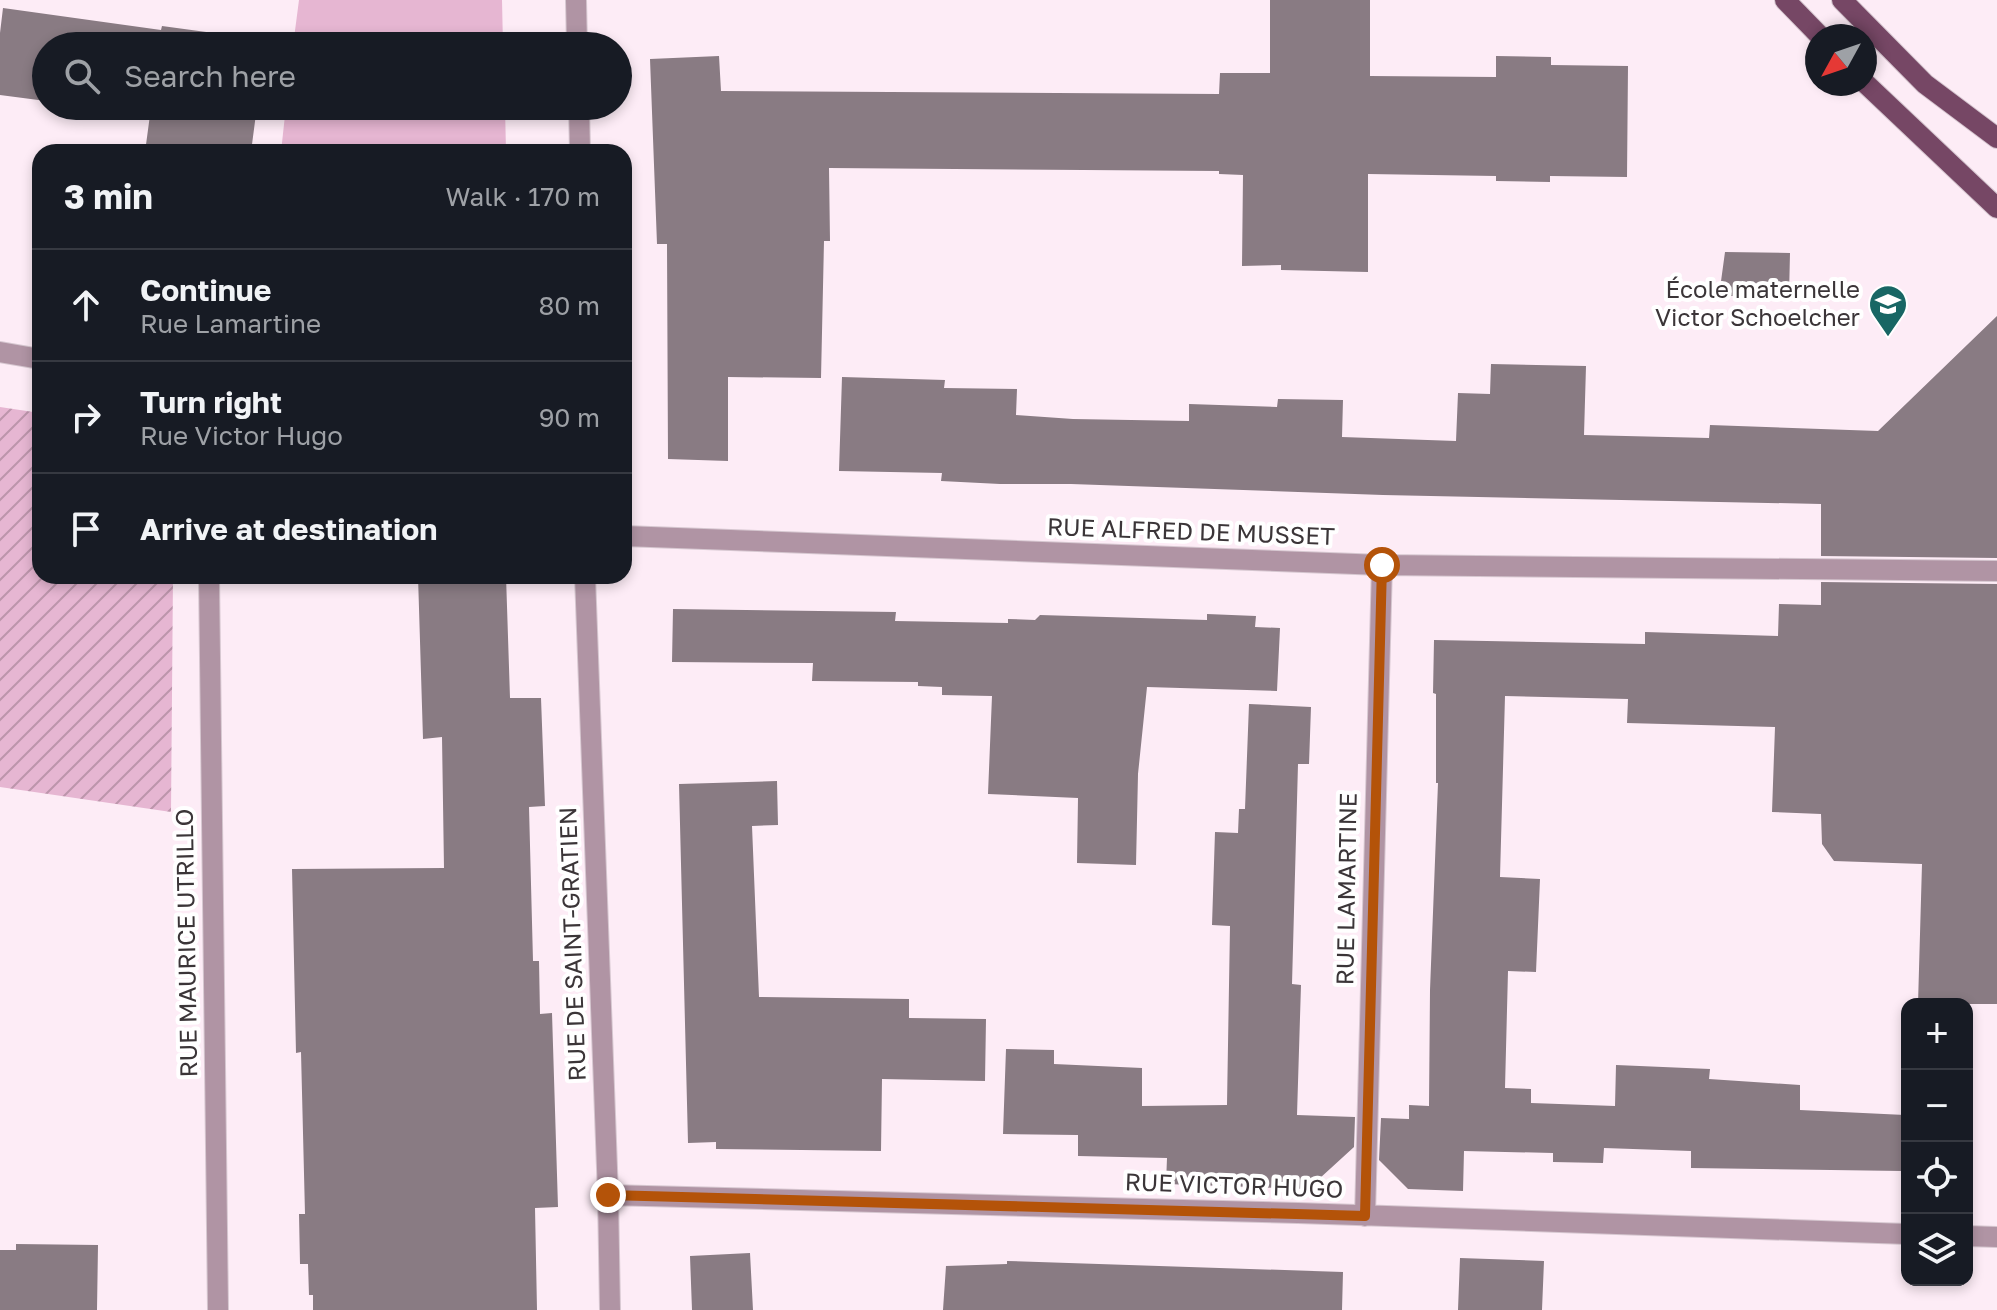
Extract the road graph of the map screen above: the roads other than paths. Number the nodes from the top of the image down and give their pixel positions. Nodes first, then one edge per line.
1 (576, 0) edge
2 (1785, 0) edge
3 (1842, 0) edge
4 (1808, 24) edge
5 (577, 32) edge
6 (1877, 94) edge
7 (579, 120) edge
8 (1997, 138) edge
9 (580, 144) edge
10 (1997, 208) edge
11 (0, 352) edge
12 (32, 358) edge
13 (632, 536) edge
14 (1382, 565) junction
15 (1997, 571) edge
16 (209, 584) edge
17 (585, 584) edge
18 (608, 1195) junction
19 (1365, 1216) junction
20 (1901, 1234) edge
21 (1973, 1236) edge
22 (1997, 1237) edge
23 (218, 1310) edge
24 (610, 1310) edge

1 - 5 street
2 - 4 main road
3 - 8 main road
6 - 10 main road
7 - 9 street
11 - 12 street
13 - 14 street, RUE ALFRED DE MUSSET
14 - 15 street, RUE ALFRED DE MUSSET
14 - 19 street, RUE LAMARTINE
16 - 23 street, RUE MAURICE UTRILLO
17 - 18 street, RUE DE SAINT-GRATIEN
18 - 19 street, RUE VICTOR HUGO
18 - 24 street, RUE DE SAINT-GRATIEN
19 - 20 street, RUE VICTOR HUGO
21 - 22 street

